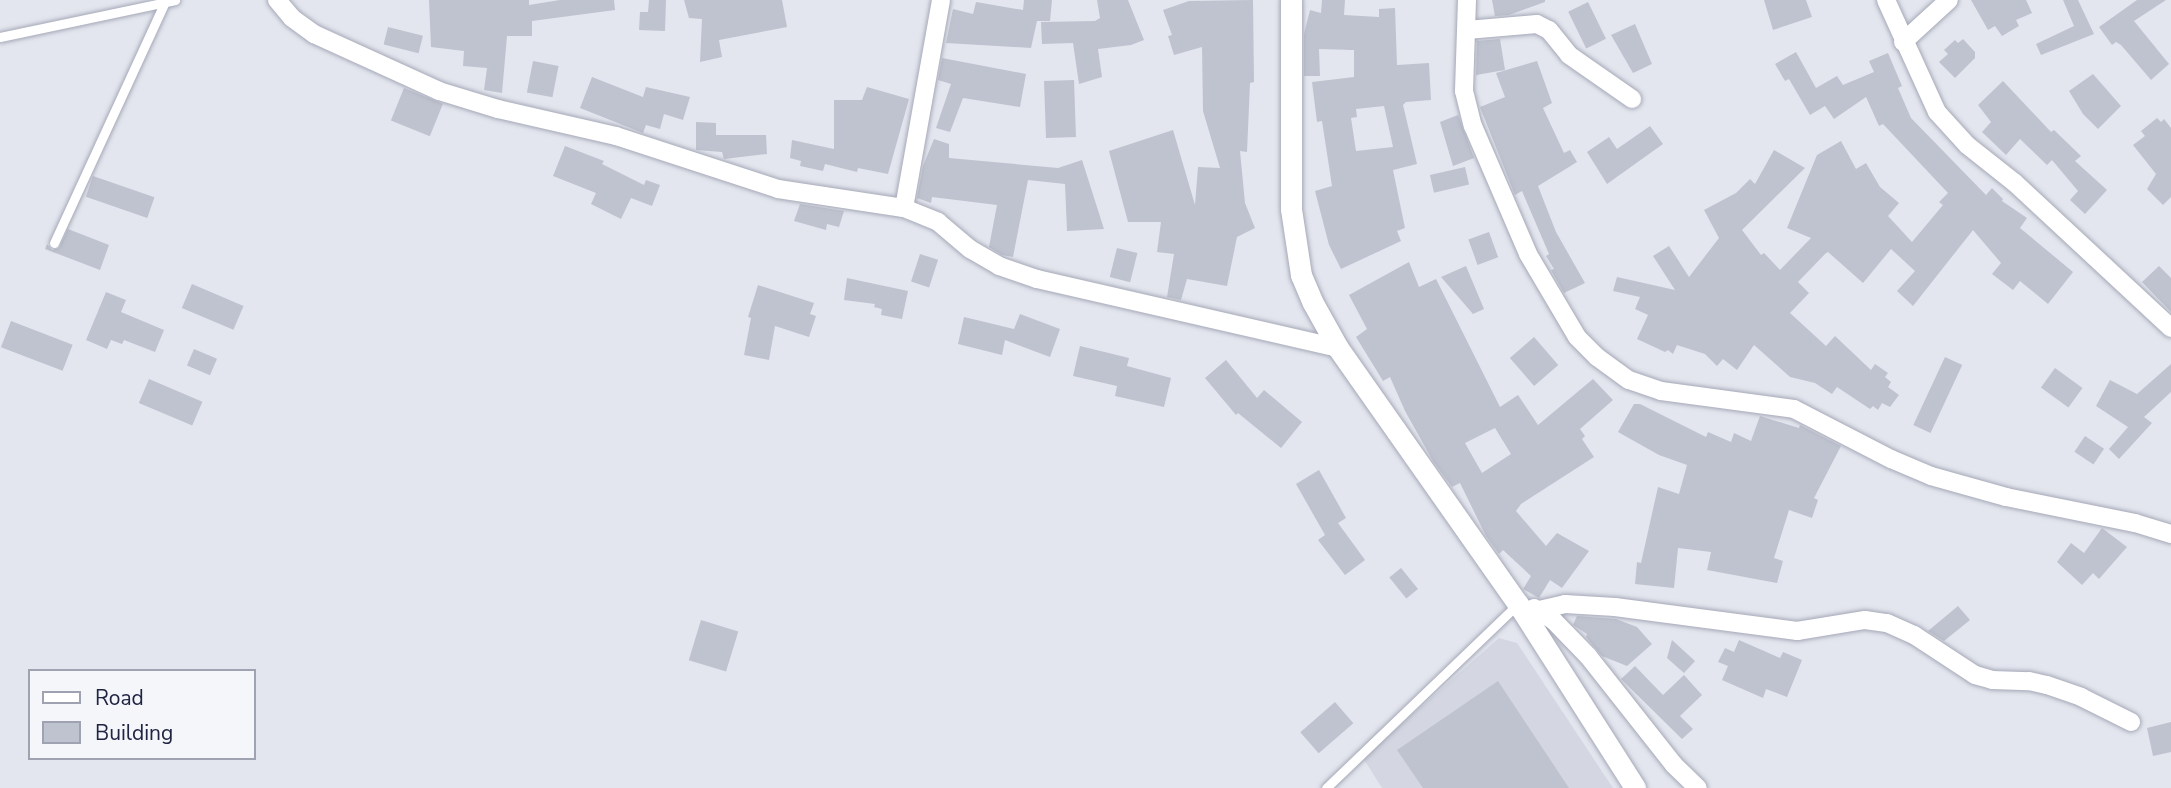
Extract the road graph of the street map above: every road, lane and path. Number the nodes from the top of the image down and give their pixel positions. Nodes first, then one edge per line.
1 (277, 0) edge
2 (941, 0) edge
3 (1291, 0) edge
4 (1467, 0) edge
5 (1886, 0) edge
6 (1949, 0) edge
7 (170, 1) edge
8 (1467, 30) junction
9 (0, 37) edge
10 (1903, 42) junction
11 (1632, 99) dead end
12 (904, 208) junction
13 (54, 243) dead end
14 (2171, 328) edge
15 (1338, 348) junction
16 (2171, 534) edge
17 (1518, 604) junction
18 (1539, 610) junction
19 (2132, 722) dead end
20 (1326, 788) edge
21 (1635, 788) edge
22 (1698, 788) edge

1 - 12 street
2 - 12 street
3 - 15 street
4 - 8 street
5 - 10 street
6 - 10 street
7 - 9 lane
7 - 13 lane
8 - 11 street
8 - 16 street
10 - 14 street
12 - 15 street
15 - 17 street
17 - 18 street
17 - 20 lane
17 - 21 street
18 - 19 street
18 - 22 street

